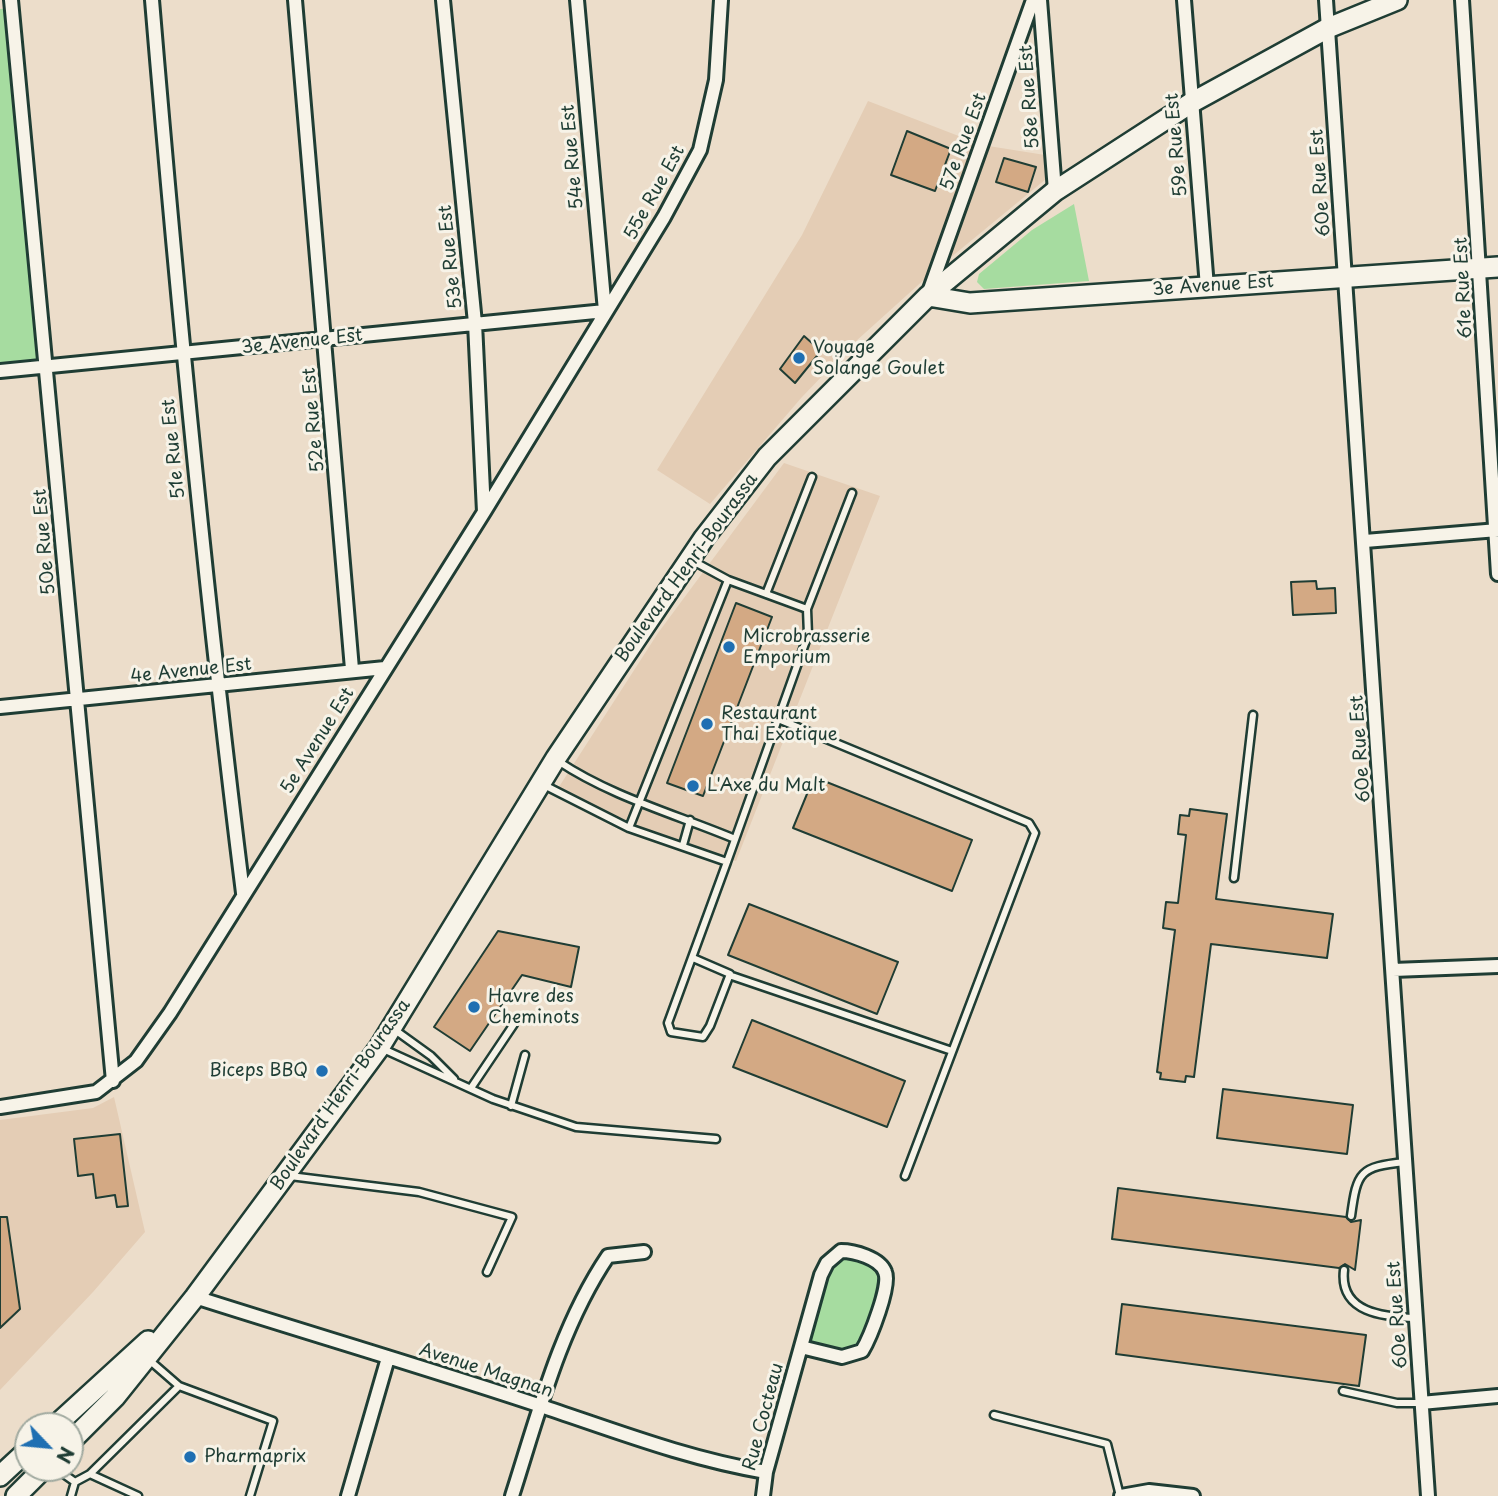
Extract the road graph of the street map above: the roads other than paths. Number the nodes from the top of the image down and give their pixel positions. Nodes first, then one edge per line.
1 (152, 0) edge
2 (295, 0) edge
3 (443, 0) edge
4 (577, 0) edge
5 (721, 0) edge
6 (1033, 0) edge
7 (1040, 0) edge
8 (1184, 0) edge
9 (1326, 0) edge
10 (1397, 0) edge
11 (1462, 0) edge
12 (8, 6) edge
13 (1328, 28) junction
14 (1191, 103) junction
15 (1055, 191) junction
16 (1490, 267) edge
17 (1345, 277) junction
18 (1207, 287) junction
19 (928, 296) junction
20 (605, 311) junction
21 (475, 323) junction
22 (326, 340) junction
23 (182, 354) junction
24 (46, 366) junction
25 (0, 371) edge
26 (812, 477) dead end
27 (852, 493) dead end
28 (484, 512) junction
29 (1496, 530) edge
30 (1365, 541) junction
31 (689, 560) junction
32 (1498, 574) edge
33 (728, 580) junction
34 (766, 594) junction
35 (807, 609) junction
36 (385, 668) junction
37 (352, 669) junction
38 (217, 687) junction
39 (77, 699) junction
40 (0, 707) edge
41 (1253, 715) dead end
42 (778, 719) junction
43 (555, 760) junction
44 (540, 783) junction
45 (641, 803) junction
46 (690, 820) junction
47 (629, 828) junction
48 (735, 839) junction
49 (683, 845) junction
50 (727, 862) junction
51 (1234, 878) dead end
52 (243, 893) junction
53 (692, 958) junction
54 (1498, 966) edge
55 (1392, 971) junction
56 (730, 975) junction
57 (514, 1024) dead end
58 (392, 1027) junction
59 (379, 1048) junction
60 (952, 1051) junction
61 (525, 1055) dead end
62 (455, 1080) junction
63 (113, 1081) junction
64 (471, 1088) junction
65 (511, 1106) junction
66 (0, 1107) edge
67 (716, 1139) dead end
68 (1405, 1162) junction
69 (285, 1176) junction
70 (905, 1176) dead end
71 (1351, 1216) dead end
72 (643, 1252) dead end
73 (1344, 1270) dead end
74 (487, 1272) dead end
75 (195, 1297) junction
76 (1416, 1318) junction
77 (801, 1347) junction
78 (146, 1358) junction
79 (387, 1358) junction
80 (179, 1385) junction
81 (1343, 1391) dead end
82 (1498, 1396) edge
83 (1421, 1403) junction
84 (541, 1406) junction
85 (70, 1412) edge
86 (994, 1415) dead end
87 (84, 1428) edge
88 (14, 1463) edge
89 (766, 1472) junction
90 (90, 1474) junction
91 (0, 1476) edge
92 (84, 1477) edge
93 (30, 1482) edge
94 (75, 1482) edge
95 (16, 1496) edge
96 (71, 1496) edge
97 (138, 1496) edge
98 (250, 1496) edge
99 (348, 1496) edge
100 (512, 1496) edge
101 (763, 1496) edge
102 (1120, 1496) edge
103 (1193, 1496) edge
104 (1428, 1496) edge

1 - 23 street, 51e Rue Est
2 - 22 street, 52e Rue Est
3 - 21 street, 53e Rue Est
4 - 20 street, 54e Rue Est
5 - 20 street, 55e Rue Est
6 - 19 street, 57e Rue Est
7 - 15 street, 58e Rue Est
8 - 14 street, 59e Rue Est
9 - 13 street, 60e Rue Est
10 - 13 main road, Boulevard Henri-Bourassa
11 - 16 street, 61e Rue Est
12 - 24 street, 50e Rue Est
13 - 14 main road, Boulevard Henri-Bourassa
13 - 17 street, 60e Rue Est
14 - 15 main road, Boulevard Henri-Bourassa
14 - 18 street, 59e Rue Est
15 - 19 main road, Boulevard Henri-Bourassa
16 - 17 main road, 3e Avenue Est
16 - 29 street, 61e Rue Est
17 - 18 main road, 3e Avenue Est
17 - 30 street, 60e Rue Est
18 - 19 main road, 3e Avenue Est
19 - 31 main road, Boulevard Henri-Bourassa
20 - 21 street, 3e Avenue Est
20 - 28 street, 5e Avenue Est
21 - 22 street, 3e Avenue Est
21 - 28 street, 53e Rue Est
22 - 23 street, 3e Avenue Est
22 - 37 street, 52e Rue Est
23 - 24 street, 3e Avenue Est
23 - 38 street, 51e Rue Est
24 - 25 street, 3e Avenue Est
24 - 39 street, 50e Rue Est
26 - 34 lane
27 - 35 lane
28 - 36 street, 5e Avenue Est
29 - 30 street
29 - 32 street, 61e Rue Est
30 - 55 street, 60e Rue Est
31 - 33 lane
31 - 43 main road, Boulevard Henri-Bourassa
33 - 34 lane
33 - 45 lane
34 - 35 lane
35 - 42 lane
36 - 37 street, 4e Avenue Est
36 - 52 street, 5e Avenue Est
37 - 38 street, 4e Avenue Est
38 - 39 street, 4e Avenue Est
38 - 52 street, 51e Rue Est
39 - 40 street, 4e Avenue Est
39 - 63 street, 50e Rue Est
41 - 51 lane
42 - 48 lane
42 - 60 lane
43 - 44 main road, Boulevard Henri-Bourassa
43 - 45 lane
44 - 47 lane
44 - 58 main road, Boulevard Henri-Bourassa
45 - 46 lane
45 - 47 lane
46 - 48 lane
46 - 49 lane
47 - 49 lane
48 - 50 lane
49 - 50 lane
50 - 53 lane
52 - 63 street, 5e Avenue Est
53 - 56 lane
53 - 56 lane
54 - 55 street
55 - 68 street, 60e Rue Est
56 - 60 lane
57 - 64 lane
58 - 59 main road, Boulevard Henri-Bourassa
58 - 62 lane
59 - 62 lane
59 - 69 main road, Boulevard Henri-Bourassa
60 - 70 lane
61 - 65 lane
62 - 64 lane
63 - 66 street, 5e Avenue Est
64 - 65 lane
65 - 67 lane
68 - 71 lane
68 - 76 street, 60e Rue Est
69 - 74 lane
69 - 75 main road, Boulevard Henri-Bourassa
72 - 84 street
73 - 76 lane
75 - 78 main road, Boulevard Henri-Bourassa
75 - 79 street, Avenue Magnan
75 - 85 main road, Boulevard Henri-Bourassa
76 - 83 street, 60e Rue Est
77 - 77 street, Rue Cocteau
77 - 89 street, Rue Cocteau
78 - 80 lane
78 - 87 main road, Boulevard Henri-Bourassa
79 - 84 street, Avenue Magnan
79 - 99 street
80 - 90 lane
80 - 98 lane
81 - 83 lane
82 - 83 street
83 - 104 street, 60e Rue Est
84 - 89 street, Avenue Magnan
84 - 100 street
86 - 102 lane
88 - 91 main road
89 - 101 street, Rue Cocteau
90 - 92 lane
90 - 97 lane
93 - 95 main road
94 - 96 lane
102 - 103 street

